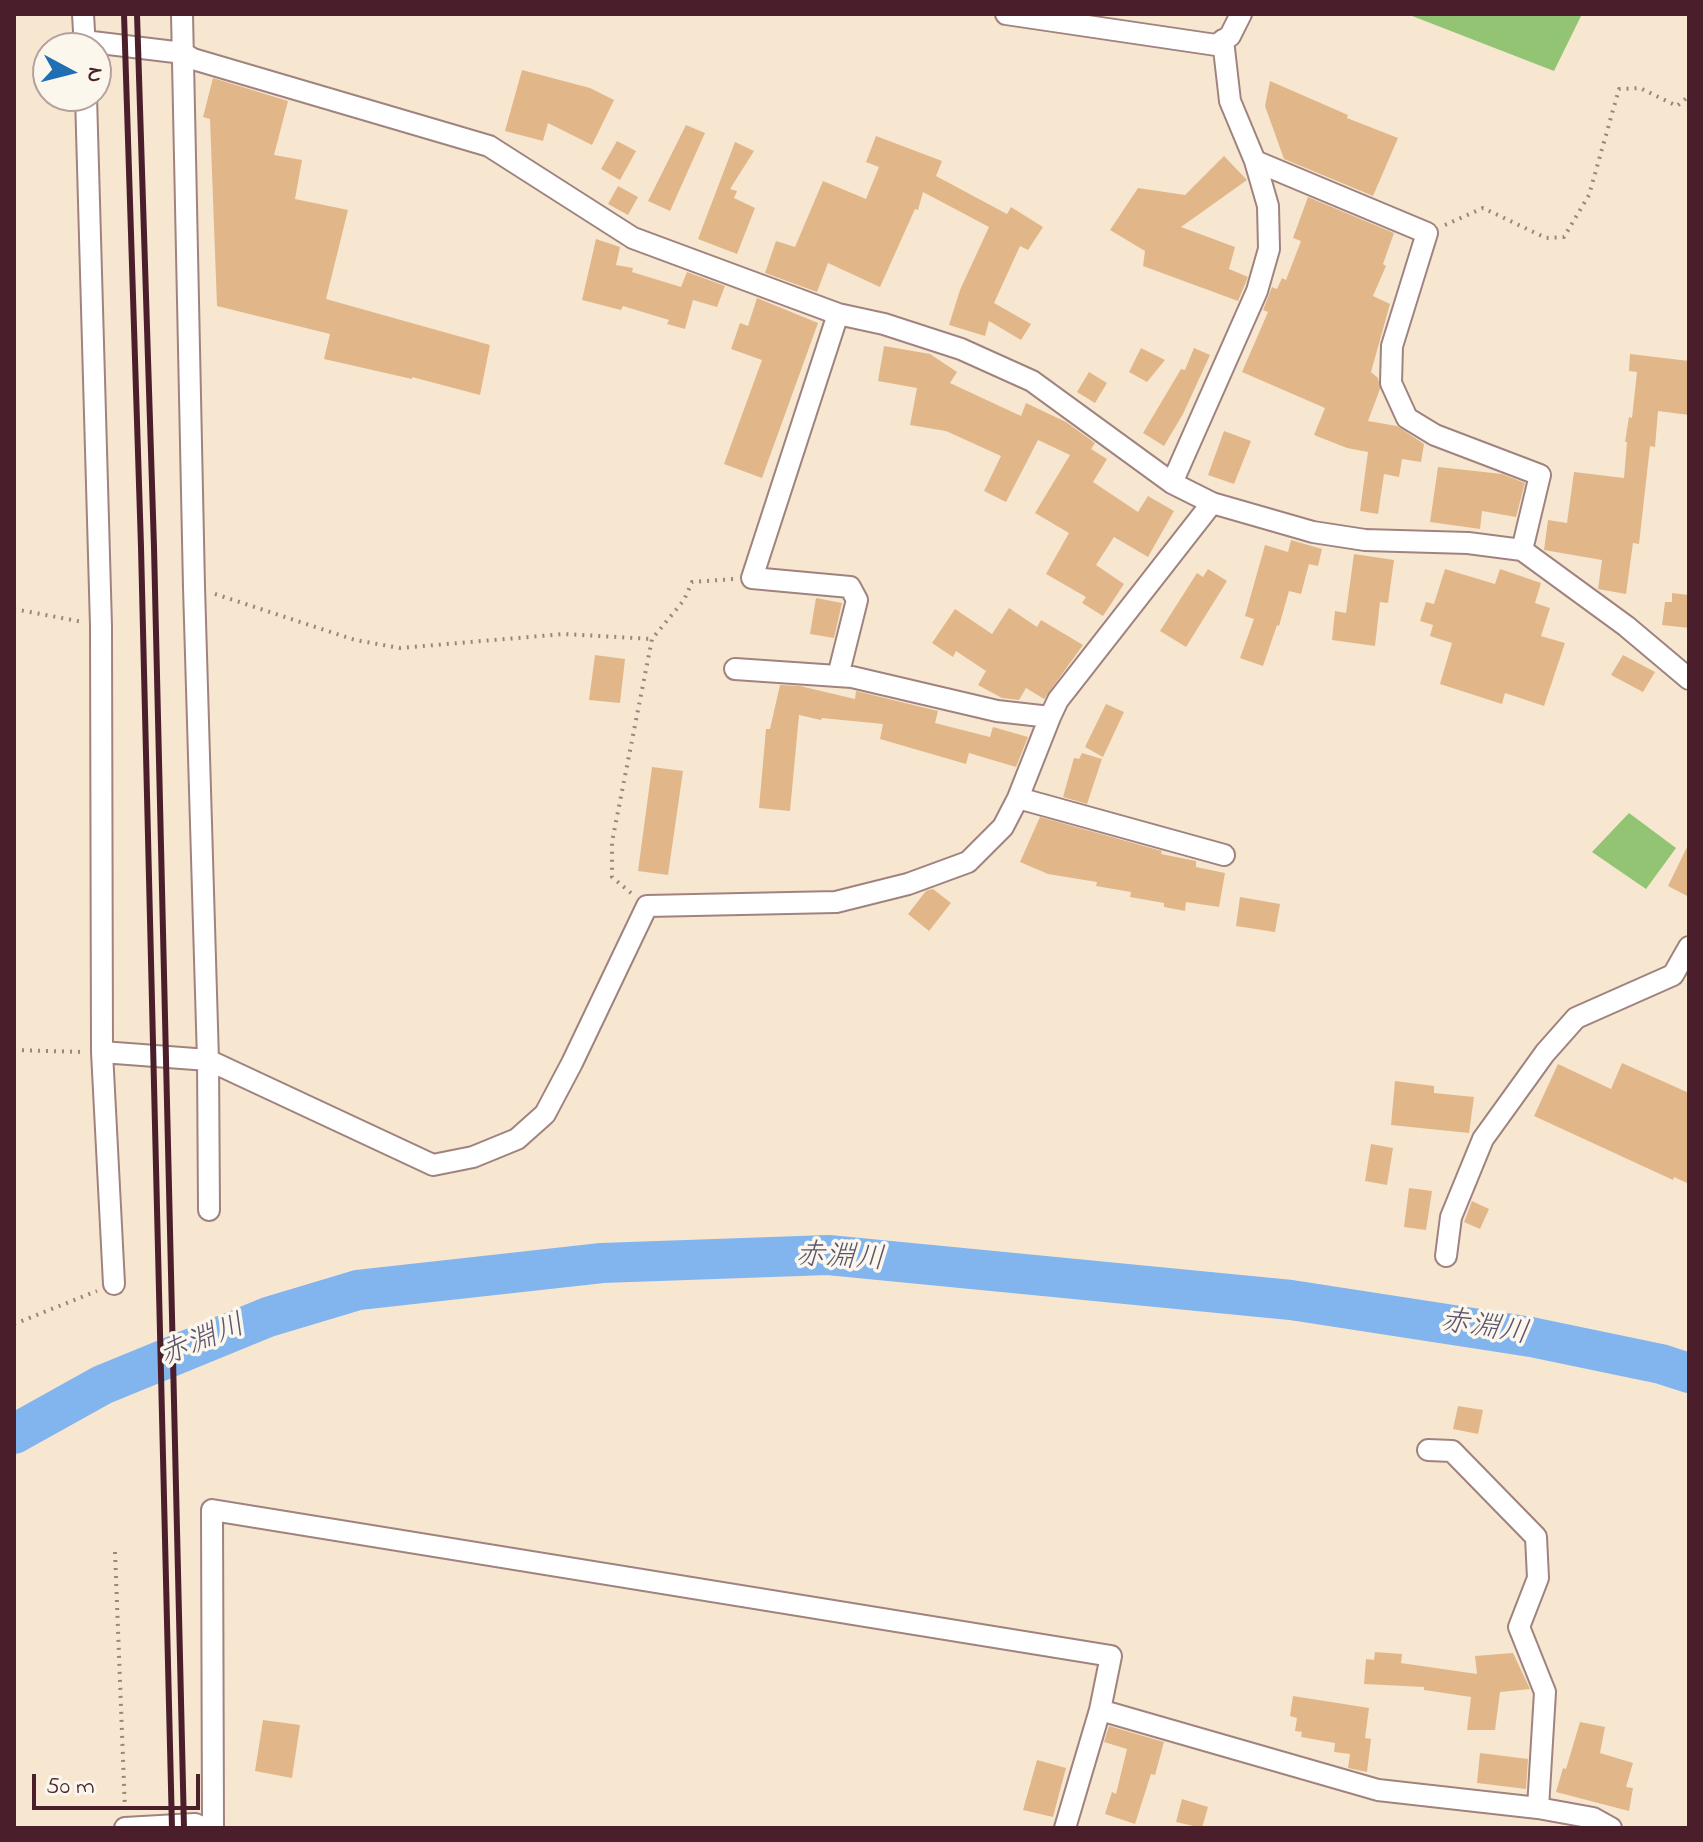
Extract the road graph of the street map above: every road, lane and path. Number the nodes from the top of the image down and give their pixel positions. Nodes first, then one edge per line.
1 (182, 14) edge
2 (1006, 14) edge
3 (1241, 14) edge
4 (1223, 40) junction
5 (112, 47) edge
6 (183, 53) junction
7 (1689, 96) edge
8 (86, 112) edge
9 (1255, 161) junction
10 (1427, 233) junction
11 (838, 314) junction
12 (1172, 483) junction
13 (1212, 503) junction
14 (1522, 550) junction
15 (752, 578) junction
16 (194, 587) junction
17 (14, 609) edge
18 (101, 626) junction
19 (652, 639) junction
20 (735, 669) dead end
21 (838, 676) junction
22 (1689, 679) edge
23 (1050, 717) junction
24 (1018, 798) junction
25 (1224, 855) dead end
26 (647, 906) junction
27 (1689, 947) edge
28 (14, 1050) edge
29 (102, 1052) junction
30 (208, 1060) junction
31 (209, 1210) dead end
32 (1446, 1256) dead end
33 (114, 1284) joint
34 (14, 1324) edge
35 (1428, 1450) dead end
36 (115, 1552) dead end
37 (1100, 1710) junction
38 (1538, 1808) junction
39 (125, 1827) edge
40 (204, 1828) edge
41 (213, 1828) edge
42 (1065, 1828) edge
43 (1611, 1828) edge

1 - 6 street
2 - 4 street
3 - 4 street
4 - 9 street
5 - 6 street
6 - 11 street
6 - 16 street
7 - 10 path
8 - 18 street
9 - 10 street
9 - 12 street
10 - 14 street
11 - 12 street
11 - 15 street
12 - 13 street
13 - 14 street
13 - 23 street
14 - 22 street
15 - 19 path
15 - 21 street
16 - 19 path
16 - 30 street
17 - 18 path
18 - 29 street
19 - 26 path
20 - 21 street
21 - 23 street
23 - 24 street
24 - 25 street
24 - 26 street
26 - 30 street
27 - 32 street
28 - 29 path
29 - 30 street
29 - 33 street
30 - 31 street
33 - 34 path
35 - 38 street
36 - 39 path
37 - 38 street
37 - 41 street
37 - 42 street
38 - 43 street
39 - 40 street

